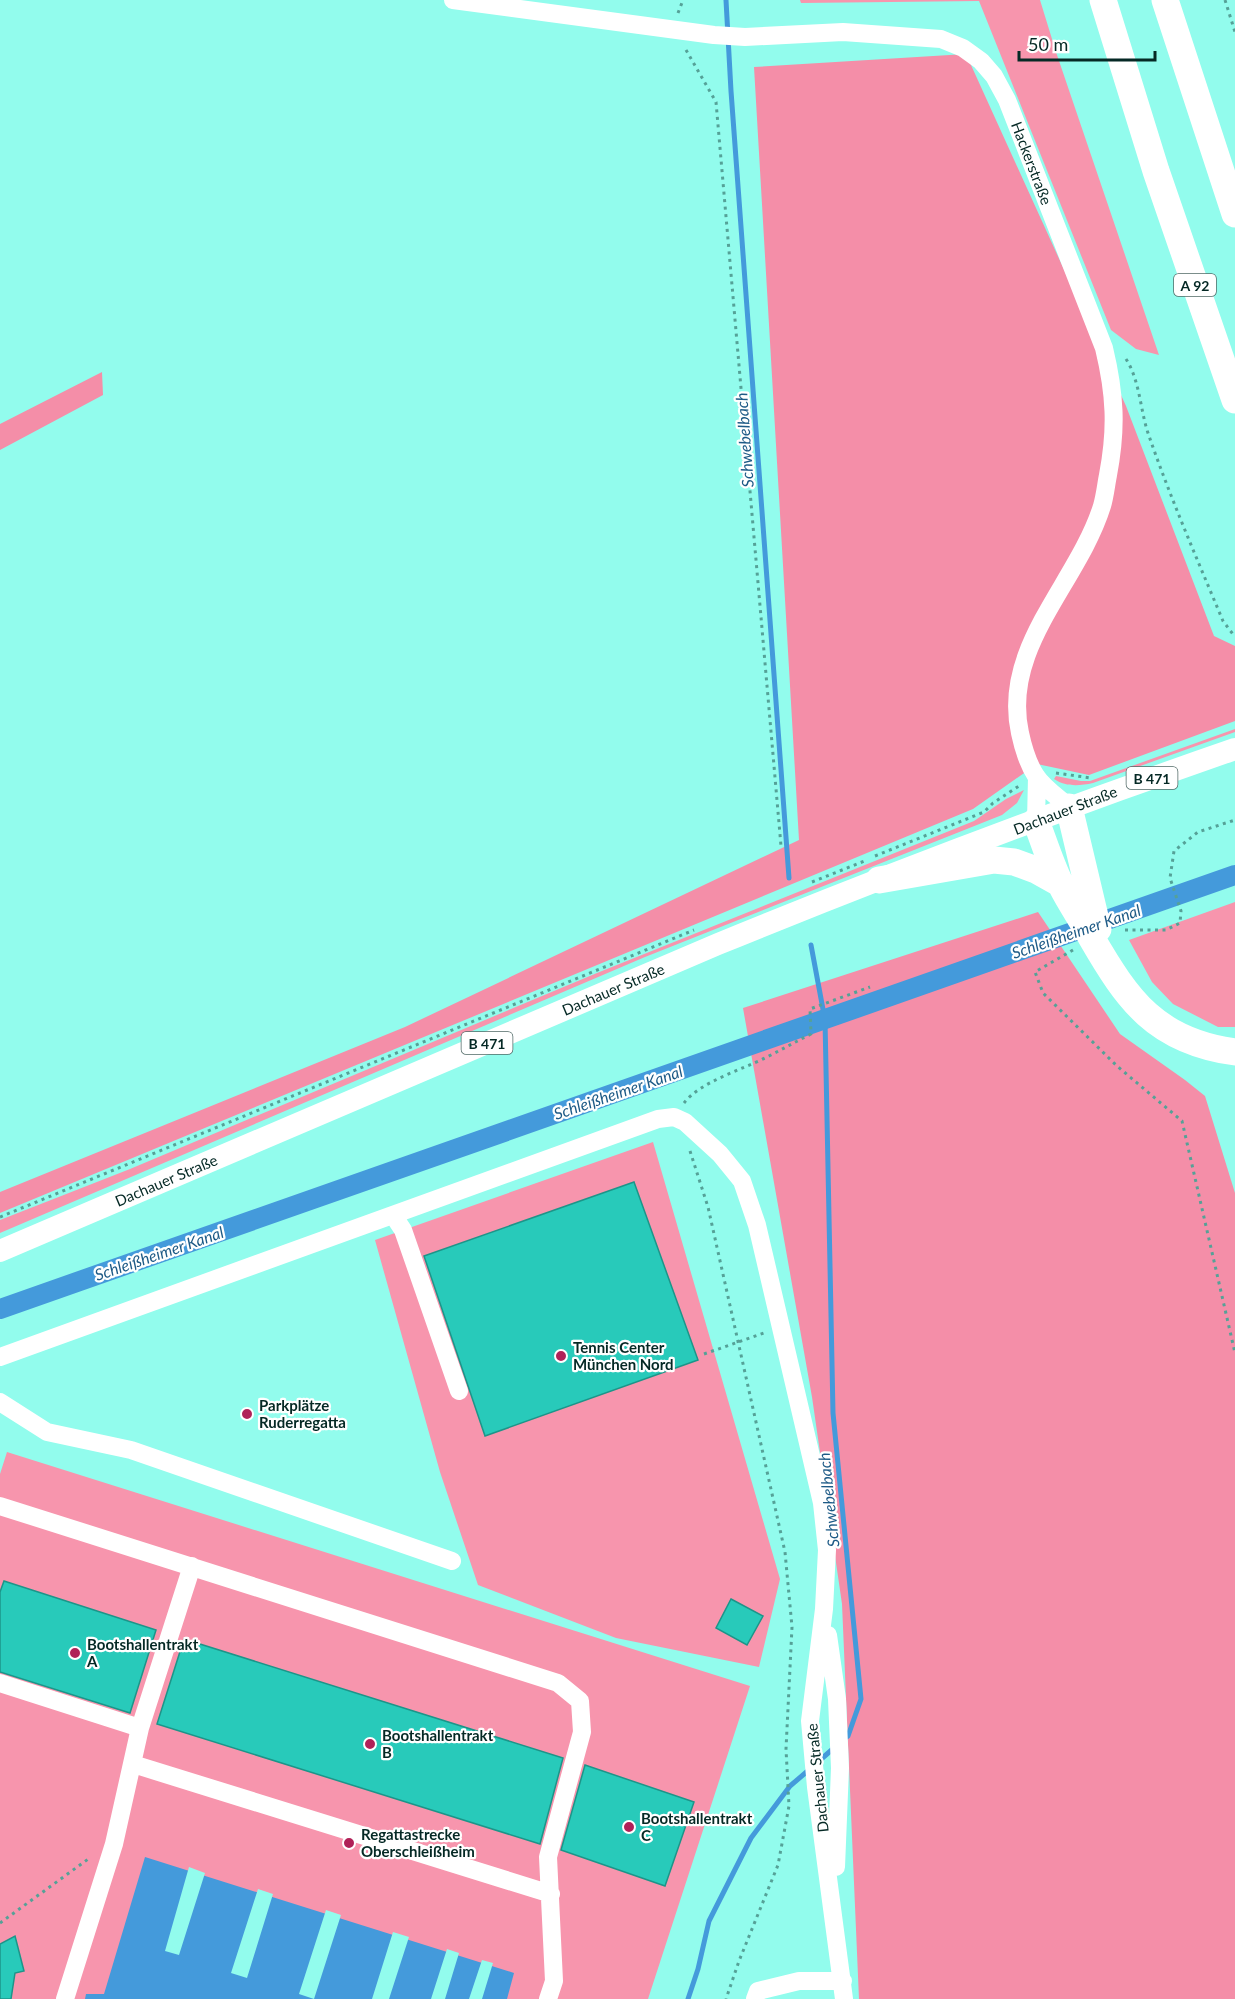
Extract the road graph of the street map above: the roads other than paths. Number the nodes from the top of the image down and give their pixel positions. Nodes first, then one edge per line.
1 (453, 0) edge
2 (1102, 0) edge
3 (1165, 0) edge
4 (1196, 98) junction
5 (1235, 185) edge
6 (1235, 214) edge
7 (1235, 400) edge
8 (1235, 749) edge
9 (1036, 777) junction
10 (1070, 807) junction
11 (1036, 821) junction
12 (879, 880) junction
13 (1074, 895) junction
14 (1235, 1052) edge
15 (393, 1215) junction
16 (0, 1251) edge
17 (0, 1358) edge
18 (459, 1391) dead end
19 (0, 1402) edge
20 (0, 1508) edge
21 (452, 1561) dead end
22 (192, 1566) junction
23 (824, 1609) junction
24 (0, 1683) edge
25 (140, 1728) junction
26 (133, 1764) junction
27 (551, 1894) junction
28 (834, 1911) junction
29 (800, 1990) edge
30 (844, 1990) edge
31 (65, 1999) edge
32 (548, 1999) edge
33 (755, 1999) edge

1 - 9 street, Hackerstraße
2 - 7 highway, A 92
3 - 4 highway
4 - 5 highway
4 - 6 highway
8 - 10 main road, Dachauer Straße / B 471
9 - 10 street, Hackerstraße
9 - 11 street, Hackerstraße
10 - 11 main road, Dachauer Straße / B 471
10 - 13 highway
11 - 12 main road, Dachauer Straße / B 471
11 - 13 highway
12 - 13 highway
12 - 16 main road, Dachauer Straße / B 471
13 - 14 highway
15 - 17 street
15 - 18 street
15 - 23 street, Dachauer Straße
19 - 21 street
20 - 22 street
22 - 25 street
22 - 27 street
23 - 28 street, Dachauer Straße
23 - 28 street, Dachauer Straße
24 - 25 street
25 - 26 street
26 - 27 street
26 - 31 street
27 - 32 street
28 - 30 street, Dachauer Straße
29 - 30 street
29 - 33 street

